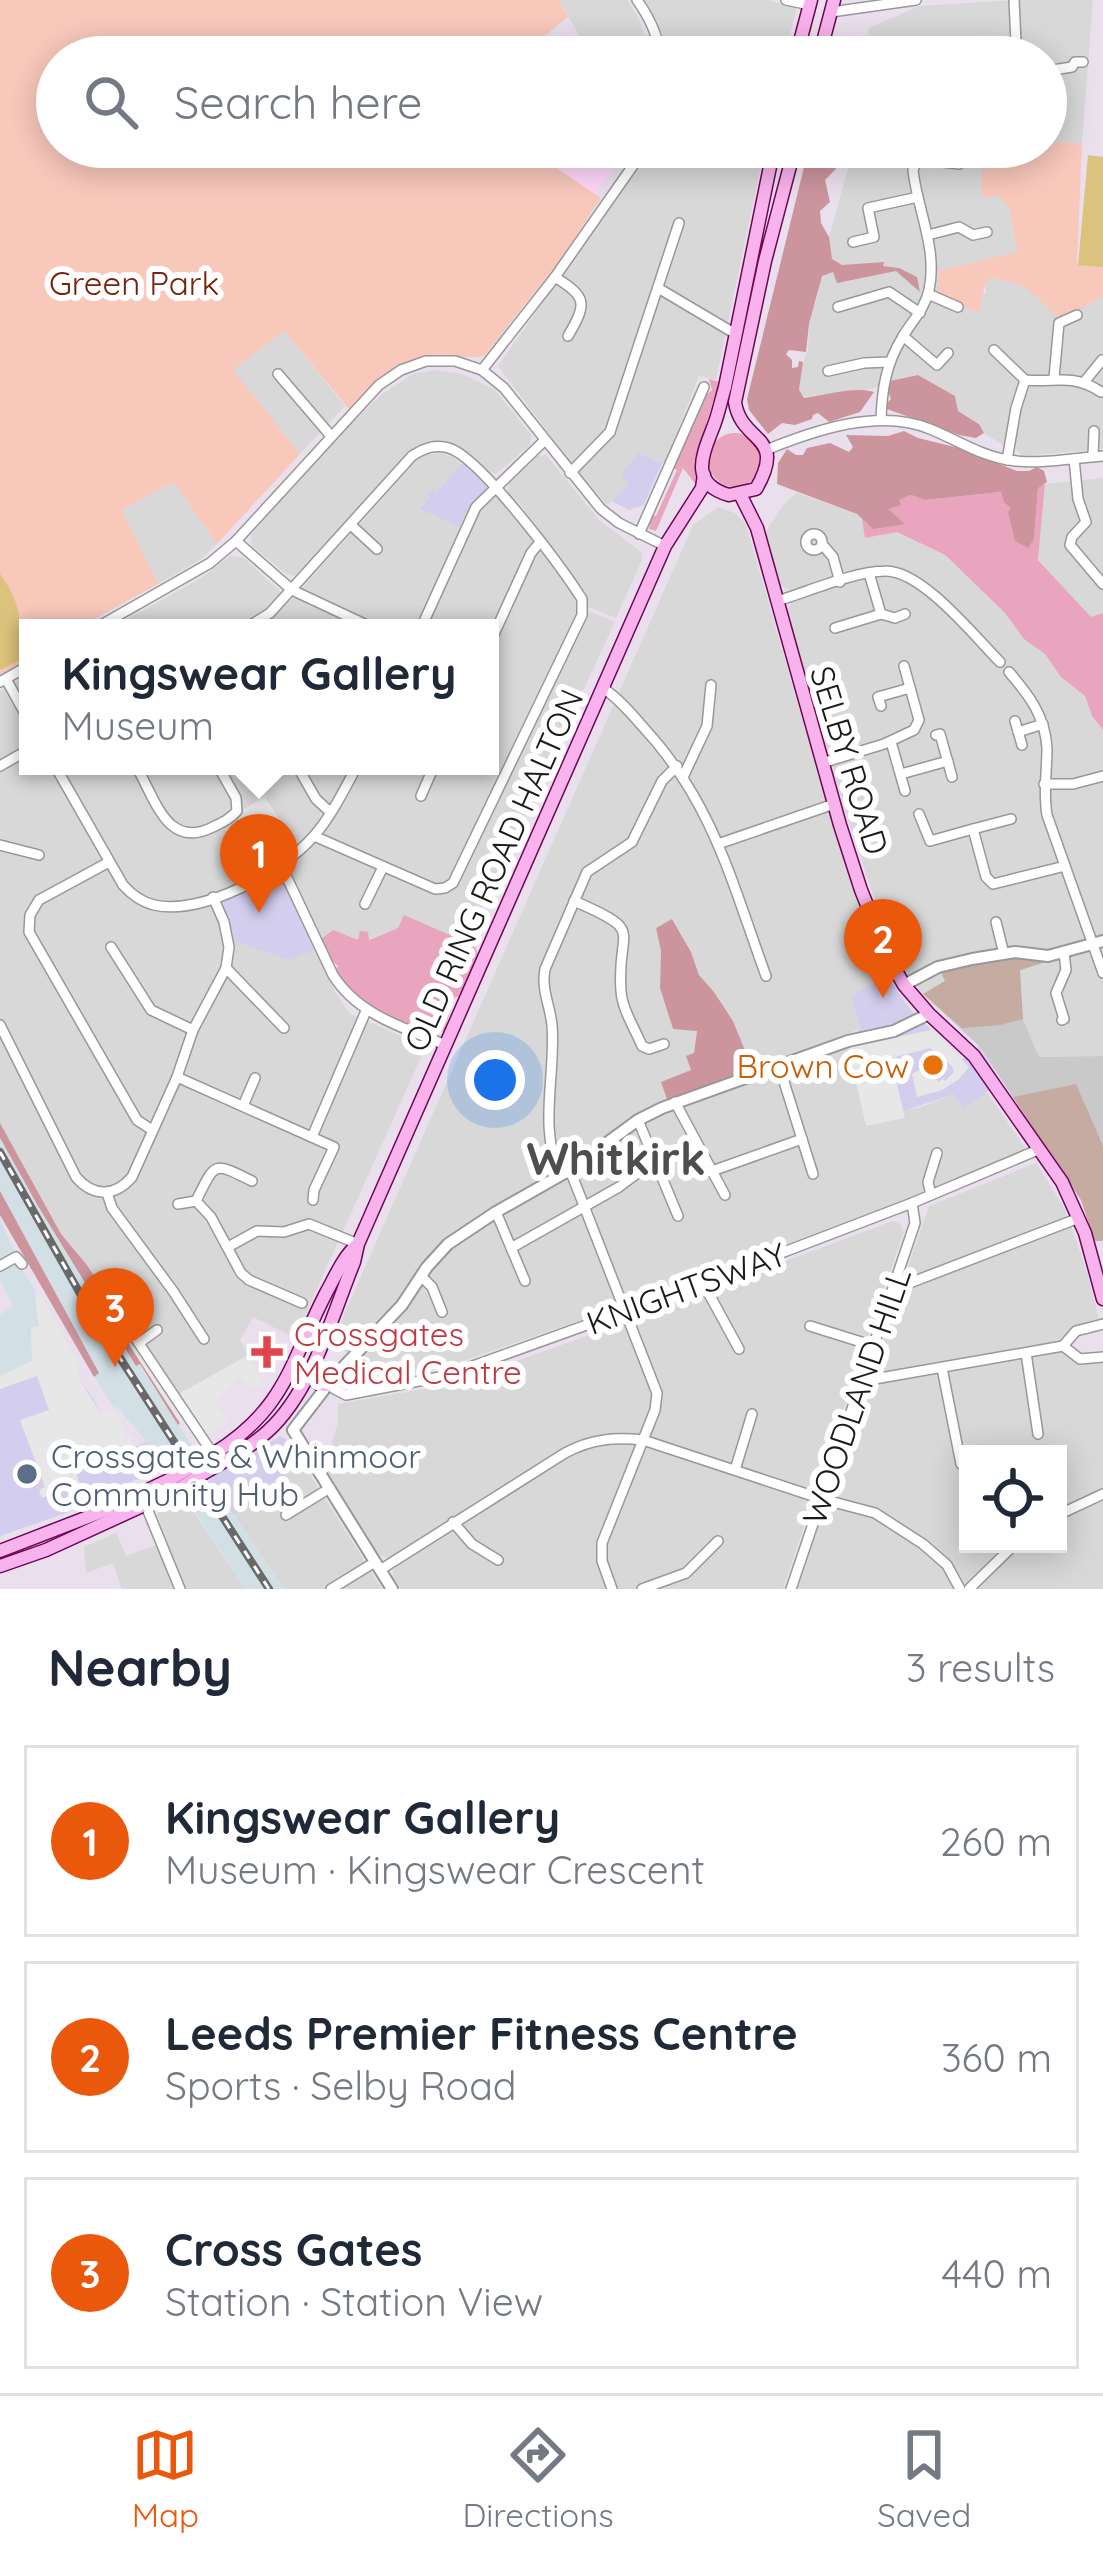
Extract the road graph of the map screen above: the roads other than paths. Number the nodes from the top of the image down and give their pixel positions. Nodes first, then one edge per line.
1 (637, 0) edge
2 (786, 0) edge
3 (916, 0) edge
4 (1014, 0) edge
5 (810, 3) edge
6 (854, 4) edge
7 (833, 6) edge
8 (657, 36) edge
9 (801, 36) edge
10 (825, 36) edge
11 (1016, 36) edge
12 (1083, 62) dead end
13 (1067, 69) edge
14 (631, 168) edge
15 (769, 168) edge
16 (789, 168) edge
17 (915, 168) edge
18 (918, 197) junction
19 (679, 223) dead end
20 (987, 232) dead end
21 (928, 235) junction
22 (853, 242) dead end
23 (555, 277) junction
24 (658, 288) junction
25 (928, 294) junction
26 (838, 307) dead end
27 (958, 307) dead end
28 (920, 314) junction
29 (1077, 315) dead end
30 (734, 333) junction
31 (568, 336) dead end
32 (903, 336) junction
33 (994, 350) dead end
34 (948, 352) dead end
35 (1102, 360) edge
36 (889, 362) junction
37 (482, 370) junction
38 (828, 371) dead end
39 (278, 374) dead end
40 (1054, 378) junction
41 (1025, 380) junction
42 (1085, 382) junction
43 (704, 387) dead end
44 (1101, 392) edge
45 (881, 419) junction
46 (748, 429) junction
47 (1094, 431) dead end
48 (711, 433) junction
49 (331, 436) junction
50 (545, 440) junction
51 (766, 450) junction
52 (1098, 456) edge
53 (1074, 459) junction
54 (1007, 460) junction
55 (570, 473) junction
56 (704, 475) junction
57 (495, 488) junction
58 (756, 489) junction
59 (720, 492) junction
60 (740, 494) junction
61 (651, 508) junction
62 (682, 519) junction
63 (1100, 520) edge
64 (1086, 522) junction
65 (351, 525) junction
66 (627, 528) junction
67 (757, 528) junction
68 (639, 533) junction
69 (236, 541) junction
70 (540, 542) junction
71 (822, 544) dead end
72 (665, 546) junction
73 (376, 549) dead end
74 (869, 573) junction
75 (839, 582) junction
76 (1103, 584) edge
77 (292, 590) junction
78 (777, 602) junction
79 (881, 614) junction
80 (905, 614) dead end
81 (112, 619) edge
82 (260, 619) edge
83 (355, 619) edge
84 (425, 619) edge
85 (499, 623) edge
86 (835, 628) dead end
87 (1000, 662) dead end
88 (904, 667) dead end
89 (1009, 672) dead end
90 (711, 685) dead end
91 (603, 688) junction
92 (910, 688) junction
93 (881, 706) dead end
94 (1043, 724) junction
95 (937, 735) dead end
96 (891, 742) junction
97 (1022, 745) dead end
98 (948, 761) junction
99 (822, 763) junction
100 (680, 771) junction
101 (901, 774) junction
102 (60, 775) edge
103 (141, 775) edge
104 (222, 775) edge
105 (302, 775) edge
106 (352, 775) edge
107 (430, 775) edge
108 (1103, 776) edge
109 (952, 777) dead end
110 (1044, 784) junction
111 (905, 790) dead end
112 (421, 796) dead end
113 (834, 804) junction
114 (330, 812) junction
115 (919, 814) dead end
116 (1011, 819) dead end
117 (973, 830) junction
118 (314, 836) junction
119 (718, 844) junction
120 (0, 845) edge
121 (39, 855) dead end
122 (109, 862) junction
123 (281, 865) junction
124 (1065, 866) junction
125 (383, 867) junction
126 (213, 897) junction
127 (574, 901) junction
128 (365, 904) dead end
129 (996, 922) dead end
130 (1098, 943) edge
131 (111, 947) dead end
132 (1064, 953) junction
133 (1004, 954) junction
134 (226, 968) junction
135 (1103, 973) edge
136 (766, 976) dead end
137 (904, 985) junction
138 (366, 1011) junction
139 (929, 1014) junction
140 (1062, 1020) dead end
141 (0, 1025) edge
142 (284, 1028) dead end
143 (193, 1030) junction
144 (664, 1044) dead end
145 (446, 1045) junction
146 (778, 1066) junction
147 (177, 1077) junction
148 (255, 1078) dead end
149 (675, 1102) junction
150 (243, 1106) junction
151 (638, 1120) junction
152 (152, 1130) junction
153 (311, 1137) junction
154 (802, 1139) junction
155 (1040, 1149) junction
156 (937, 1153) dead end
157 (656, 1166) junction
158 (712, 1171) junction
159 (565, 1173) junction
160 (813, 1174) dead end
161 (252, 1181) dead end
162 (107, 1192) junction
163 (725, 1195) dead end
164 (931, 1195) junction
165 (313, 1200) dead end
166 (196, 1201) junction
167 (912, 1203) junction
168 (178, 1204) dead end
169 (585, 1207) junction
170 (496, 1212) junction
171 (679, 1216) dead end
172 (1079, 1218) junction
173 (358, 1244) junction
174 (228, 1247) junction
175 (511, 1248) junction
176 (22, 1264) dead end
177 (0, 1266) edge
178 (421, 1276) junction
179 (525, 1281) dead end
180 (704, 1283) junction
181 (893, 1289) junction
182 (1103, 1299) edge
183 (302, 1303) dead end
184 (137, 1309) dead end
185 (627, 1311) junction
186 (442, 1312) dead end
187 (1103, 1324) edge
188 (807, 1327) dead end
189 (158, 1330) dead end
190 (204, 1339) dead end
191 (139, 1343) junction
192 (874, 1346) junction
193 (1063, 1346) junction
194 (739, 1348) dead end
195 (1026, 1353) junction
196 (1103, 1357) edge
197 (942, 1368) junction
198 (302, 1369) junction
199 (862, 1381) junction
200 (326, 1385) junction
201 (752, 1414) dead end
202 (293, 1430) junction
203 (268, 1431) junction
204 (1038, 1434) dead end
205 (643, 1440) junction
206 (959, 1454) edge
207 (216, 1459) junction
208 (735, 1470) junction
209 (173, 1485) junction
210 (330, 1488) junction
211 (1103, 1494) edge
212 (822, 1499) junction
213 (144, 1500) junction
214 (1067, 1511) edge
215 (286, 1515) dead end
216 (453, 1522) junction
217 (718, 1541) dead end
218 (0, 1551) edge
219 (1005, 1553) edge
220 (498, 1560) dead end
221 (0, 1566) edge
222 (378, 1566) junction
223 (180, 1589) edge
224 (331, 1589) edge
225 (392, 1589) edge
226 (612, 1589) edge
227 (642, 1589) edge
228 (791, 1589) edge
229 (964, 1589) edge

1 - 8 street
2 - 5 street
3 - 6 street
4 - 11 street
5 - 9 main road
6 - 7 street
7 - 10 main road
12 - 13 street
14 - 23 street
15 - 30 main road
16 - 46 main road
17 - 18 street
18 - 21 street
18 - 22 street
19 - 24 street
20 - 21 street
21 - 25 street
23 - 31 street
23 - 37 street
24 - 30 street
24 - 55 street
25 - 27 street
25 - 28 street
26 - 28 street
28 - 32 street
29 - 40 street
30 - 48 main road
32 - 34 street
32 - 36 street
33 - 41 street
35 - 42 street
36 - 38 street
36 - 45 street
37 - 49 street
37 - 50 street
39 - 49 street
40 - 41 street
40 - 42 street
41 - 54 street
42 - 44 street
43 - 61 street
45 - 51 street
45 - 54 street
46 - 48 main road
46 - 51 main road
47 - 52 street
48 - 56 main road
49 - 69 street
50 - 55 street
50 - 57 street
51 - 58 main road
52 - 53 street
53 - 54 street
53 - 64 street
55 - 66 street
56 - 59 main road
56 - 62 main road, OLD RING ROAD HALTON
57 - 65 street
57 - 70 street
57 - 84 street
58 - 60 main road
58 - 67 main road, SELBY ROAD
59 - 60 main road
59 - 62 main road, OLD RING ROAD HALTON
60 - 67 main road, SELBY ROAD
61 - 66 street
61 - 68 street
62 - 72 main road, OLD RING ROAD HALTON
63 - 64 street
64 - 76 street
65 - 73 street
65 - 77 street
66 - 68 street
67 - 78 main road, SELBY ROAD
68 - 72 street
69 - 77 street
69 - 81 street
70 - 85 street
70 - 125 street
71 - 75 street
72 - 91 main road, OLD RING ROAD HALTON
74 - 75 street
74 - 79 street
74 - 87 street
75 - 78 street
77 - 82 street
77 - 83 street
78 - 99 main road, SELBY ROAD
79 - 80 street
79 - 86 street
88 - 92 street
89 - 94 street
90 - 100 street
91 - 100 street
91 - 145 main road, OLD RING ROAD HALTON
92 - 93 street
92 - 96 street
94 - 97 street
94 - 110 street
95 - 98 street
96 - 99 street
96 - 101 street
98 - 101 street
98 - 109 street
99 - 113 main road, SELBY ROAD
100 - 119 street
100 - 127 street
101 - 111 street
102 - 122 street
103 - 104 street
105 - 114 street
106 - 114 street
107 - 112 street
108 - 110 street
110 - 124 street
113 - 119 street
113 - 137 main road, SELBY ROAD
114 - 118 street
115 - 117 street
116 - 117 street
117 - 124 street
118 - 123 street
118 - 125 street
119 - 136 street
120 - 121 street
122 - 126 street
122 - 152 street
123 - 126 street
123 - 138 street
124 - 130 street
125 - 128 street
126 - 134 street
127 - 144 street
127 - 159 street
129 - 133 street
130 - 132 street
130 - 135 street
131 - 143 street
132 - 133 street
132 - 140 street
133 - 137 street
134 - 142 street
134 - 143 street
137 - 139 main road, SELBY ROAD
138 - 145 street
138 - 153 street
139 - 146 street
139 - 155 main road, SELBY ROAD
141 - 162 street
143 - 147 street
145 - 173 main road, OLD RING ROAD HALTON
146 - 149 street
146 - 154 street
147 - 150 street
147 - 152 street
148 - 150 street
149 - 151 street
149 - 158 street
150 - 153 street
151 - 157 street
151 - 159 street
152 - 162 street
153 - 165 street
154 - 158 street
154 - 160 street
155 - 164 street, KNIGHTSWAY
155 - 172 main road, SELBY ROAD
156 - 164 street
157 - 169 street
157 - 171 street
158 - 163 street
159 - 169 street
159 - 170 street
161 - 166 street
162 - 190 street
164 - 167 street, KNIGHTSWAY
166 - 168 street
166 - 174 street
167 - 180 street, KNIGHTSWAY
167 - 181 street, WOODLAND HILL
169 - 175 street
169 - 185 street
170 - 175 street
170 - 178 street
172 - 181 street
172 - 182 main road, SELBY ROAD
173 - 174 street
173 - 198 main road, OLD RING ROAD HALTON
174 - 183 street
175 - 179 street
176 - 177 street
178 - 186 street
178 - 200 street
180 - 185 street, KNIGHTSWAY
180 - 194 street
181 - 192 street, WOODLAND HILL
184 - 191 street
185 - 200 street, KNIGHTSWAY
185 - 205 street
187 - 193 street
188 - 192 street
189 - 191 street
191 - 207 street
192 - 199 street, WOODLAND HILL
193 - 195 street
193 - 196 street
195 - 197 street
195 - 204 street
197 - 199 street
197 - 206 street
198 - 200 main road
198 - 203 main road
198 - 207 main road
199 - 212 street, WOODLAND HILL
200 - 202 street
201 - 208 street
202 - 203 street
202 - 210 street
203 - 207 main road
205 - 208 street
205 - 216 street
205 - 226 street
207 - 209 main road, bridge
207 - 209 main road, bridge
208 - 212 street
209 - 213 main road
210 - 215 street
210 - 222 street
211 - 214 street
212 - 228 street, WOODLAND HILL
212 - 229 street
213 - 218 main road
213 - 221 main road
213 - 223 street
216 - 220 street
216 - 222 street
217 - 227 street
219 - 229 street
222 - 224 street
222 - 225 street

